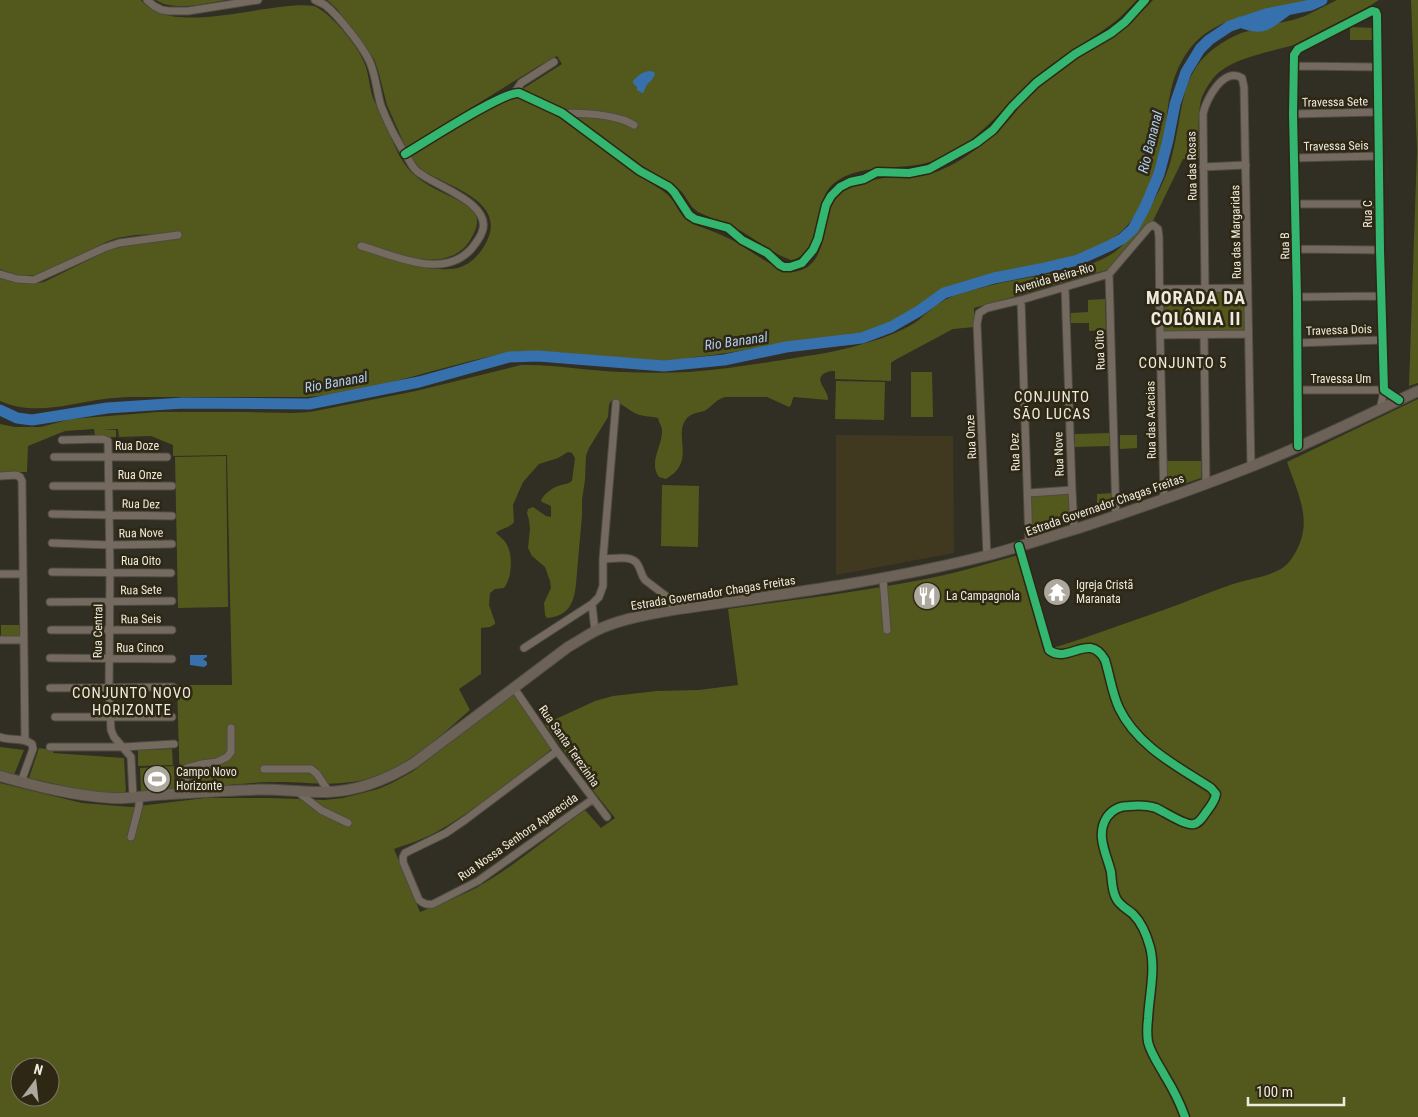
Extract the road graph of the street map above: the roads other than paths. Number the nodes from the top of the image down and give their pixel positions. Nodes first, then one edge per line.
1 (147, 0) edge
2 (258, 0) edge
3 (315, 0) edge
4 (1144, 0) edge
5 (1300, 47) joint
6 (554, 62) dead end
7 (1293, 66) junction
8 (1377, 66) junction
9 (1244, 87) joint
10 (515, 92) junction
11 (1378, 112) junction
12 (562, 113) junction
13 (1293, 114) junction
14 (634, 125) dead end
15 (404, 154) junction
16 (1379, 156) junction
17 (1294, 158) junction
18 (1246, 165) junction
19 (1204, 167) junction
20 (1296, 204) junction
21 (1380, 204) junction
22 (1150, 226) joint
23 (178, 235) dead end
24 (361, 246) dead end
25 (1296, 249) junction
26 (1380, 250) junction
27 (0, 274) edge
28 (1110, 274) junction
29 (1065, 288) junction
30 (1248, 288) junction
31 (1160, 289) junction
32 (1206, 289) junction
33 (1381, 296) junction
34 (1297, 297) junction
35 (1021, 300) junction
36 (978, 318) joint
37 (1248, 334) junction
38 (1160, 335) junction
39 (1204, 335) junction
40 (1382, 340) junction
41 (1297, 343) junction
42 (1298, 390) junction
43 (1384, 391) junction
44 (1418, 391) edge
45 (1399, 400) junction
46 (616, 403) dead end
47 (1380, 410) junction
48 (62, 440) dead end
49 (1298, 446) junction
50 (108, 455) junction
51 (54, 457) dead end
52 (167, 457) dead end
53 (1251, 467) junction
54 (0, 476) edge
55 (1206, 483) junction
56 (53, 486) dead end
57 (109, 486) junction
58 (172, 486) dead end
59 (1072, 490) junction
60 (1028, 493) junction
61 (1164, 499) junction
62 (52, 514) dead end
63 (110, 515) junction
64 (172, 516) dead end
65 (1116, 516) junction
66 (1074, 529) junction
67 (52, 543) dead end
68 (172, 544) dead end
69 (110, 545) junction
70 (1024, 545) junction
71 (987, 556) junction
72 (603, 559) junction
73 (52, 572) dead end
74 (110, 572) junction
75 (171, 573) dead end
76 (0, 574) edge
77 (23, 574) junction
78 (883, 579) junction
79 (172, 601) dead end
80 (50, 602) dead end
81 (110, 602) junction
82 (592, 604) junction
83 (672, 610) junction
84 (51, 630) dead end
85 (109, 630) junction
86 (172, 630) dead end
87 (887, 630) dead end
88 (595, 631) junction
89 (0, 640) edge
90 (23, 640) junction
91 (524, 648) dead end
92 (50, 658) dead end
93 (109, 659) junction
94 (172, 659) dead end
95 (173, 687) dead end
96 (50, 688) dead end
97 (109, 688) junction
98 (514, 688) junction
99 (55, 717) dead end
100 (172, 717) dead end
101 (110, 718) junction
102 (231, 728) dead end
103 (0, 737) edge
104 (25, 740) junction
105 (174, 744) dead end
106 (50, 747) dead end
107 (122, 747) junction
108 (557, 751) junction
109 (264, 769) dead end
110 (0, 776) edge
111 (21, 782) junction
112 (295, 790) junction
113 (330, 792) junction
114 (191, 793) junction
115 (136, 797) junction
116 (593, 799) junction
117 (607, 817) dead end
118 (348, 823) dead end
119 (130, 837) dead end
120 (1185, 1117) edge

1 - 2 street
3 - 15 street
4 - 12 street
5 - 7 street, Rua B
5 - 8 street, Rua C
6 - 10 street
7 - 8 street
7 - 13 street, Rua B
8 - 11 street, Rua C
9 - 18 street, Rua das Margaridas
9 - 19 street, Rua das Rosas
10 - 12 street
10 - 15 street
11 - 13 street, Travessa Sete
11 - 16 street, Rua C
12 - 14 street
13 - 17 street, Rua B
15 - 24 street
16 - 17 street, Travessa Seis
16 - 21 street, Rua C
17 - 20 street, Rua B
18 - 19 street
18 - 30 street, Rua das Margaridas
19 - 32 street, Rua das Rosas
20 - 21 street
20 - 25 street, Rua B
21 - 26 street, Rua C
22 - 28 street, Avenida Beira-Rio
22 - 31 street, Rua das Acacias
23 - 27 street
25 - 26 street
25 - 34 street, Rua B
26 - 33 street, Rua C
28 - 29 street, Avenida Beira-Rio
28 - 65 street, Rua Oito
29 - 35 street, Avenida Beira-Rio
29 - 59 street, Rua Nove
30 - 32 street
30 - 37 street, Rua das Margaridas
31 - 32 street
31 - 38 street, Rua das Acacias
33 - 34 street
33 - 40 street, Rua C
34 - 41 street, Rua B
35 - 36 street, Avenida Beira-Rio
35 - 60 street, Rua Dez
36 - 71 street, Rua Onze
37 - 39 street
37 - 53 street, Rua das Margaridas
38 - 39 street
38 - 61 street, Rua das Acacias
39 - 55 street
40 - 41 street, Travessa Dois
40 - 43 street, Rua C
41 - 42 street, Rua B
42 - 43 street, Travessa Um
42 - 49 street, Rua B
43 - 45 street
43 - 47 street, Rua C
44 - 45 main road, Estrada Governador Chagas Freitas
45 - 47 main road, Estrada Governador Chagas Freitas
46 - 72 street
47 - 49 main road, Estrada Governador Chagas Freitas
48 - 50 street
49 - 53 main road, Estrada Governador Chagas Freitas
50 - 51 street, Rua Doze
50 - 52 street, Rua Doze
50 - 57 street, Rua Central
53 - 55 main road, Estrada Governador Chagas Freitas
54 - 77 street
55 - 61 main road, Estrada Governador Chagas Freitas
56 - 57 street, Rua Onze
57 - 58 street, Rua Onze
57 - 63 street, Rua Central
59 - 60 street
59 - 66 street, Rua Nove
60 - 70 street, Rua Dez
61 - 65 main road, Estrada Governador Chagas Freitas
62 - 63 street, Rua Dez
63 - 64 street, Rua Dez
63 - 69 street, Rua Central
65 - 66 main road, Estrada Governador Chagas Freitas
66 - 70 main road, Estrada Governador Chagas Freitas
67 - 69 street, Rua Nove
68 - 69 street, Rua Nove
69 - 74 street, Rua Central
70 - 71 main road, Estrada Governador Chagas Freitas
70 - 120 street, Rua Dez
71 - 78 main road, Estrada Governador Chagas Freitas
72 - 82 street
72 - 83 street
73 - 74 street, Rua Oito
74 - 75 street, Rua Oito
74 - 81 street, Rua Central
76 - 77 street
77 - 90 street
78 - 83 main road, Estrada Governador Chagas Freitas
78 - 87 street
79 - 81 street, Rua Sete
80 - 81 street, Rua Sete
81 - 85 street, Rua Central
82 - 88 street
82 - 91 street
83 - 88 main road, Estrada Governador Chagas Freitas
84 - 85 street, Rua Seis
85 - 86 street, Rua Seis
85 - 93 street, Rua Central
88 - 98 main road, Estrada Governador Chagas Freitas
89 - 90 street
90 - 104 street
92 - 93 street, Rua Cinco
93 - 94 street, Rua Cinco
93 - 97 street, Rua Central
95 - 97 street
96 - 97 street
97 - 101 street, Rua Central
98 - 108 street, Rua Santa Terezinha
98 - 113 main road, Estrada Governador Chagas Freitas
99 - 101 street
100 - 101 street
101 - 107 street, Rua Central
102 - 114 street
103 - 104 street
104 - 111 street
105 - 107 street
106 - 107 street
107 - 115 street, Rua Central
108 - 116 street, Rua Santa Terezinha
108 - 116 street, Rua Nossa Senhora Aparecida
109 - 113 street
110 - 111 main road, Estrada Governador Chagas Freitas
111 - 115 main road, Estrada Governador Chagas Freitas
112 - 113 main road, Estrada Governador Chagas Freitas
112 - 114 main road, Estrada Governador Chagas Freitas
112 - 118 street
114 - 115 main road, Estrada Governador Chagas Freitas
115 - 119 street, Rua Central
116 - 117 street, Rua Santa Terezinha

